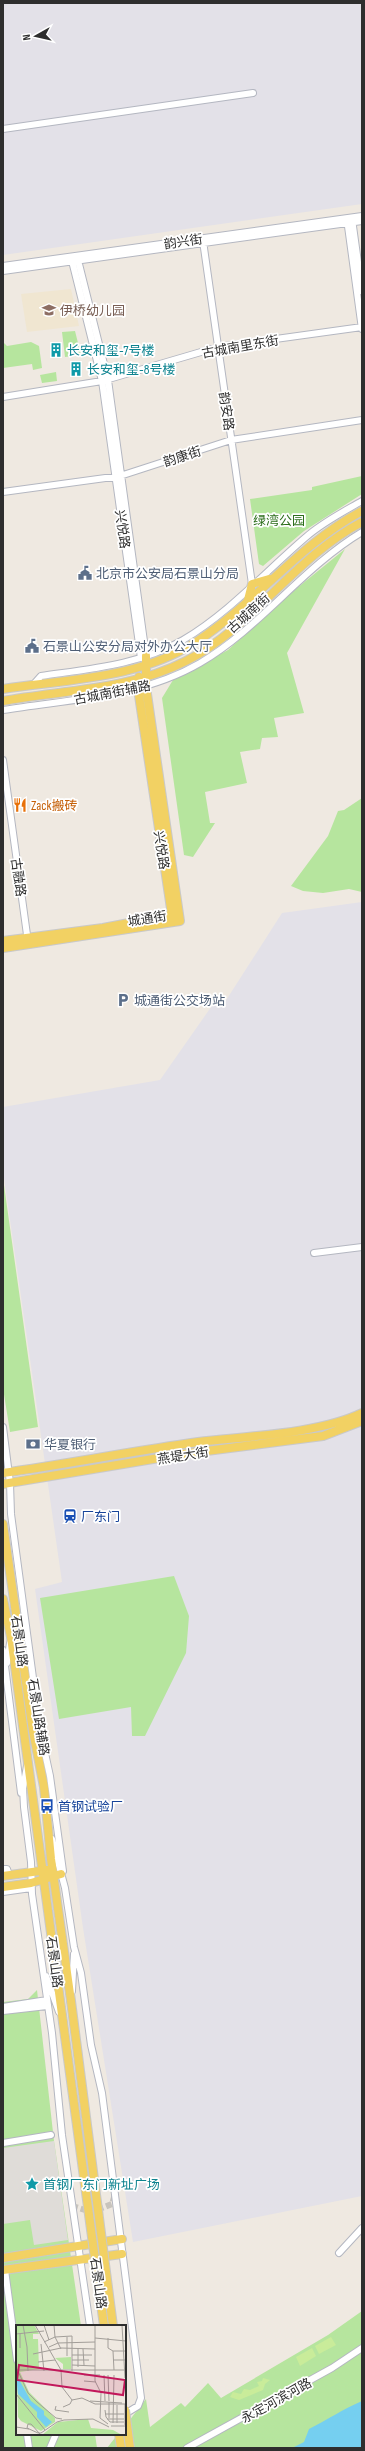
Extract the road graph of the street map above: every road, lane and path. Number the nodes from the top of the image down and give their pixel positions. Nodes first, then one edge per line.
1 (253, 93) dead end
2 (3, 129) edge
3 (362, 216) edge
4 (350, 220) junction
5 (362, 221) edge
6 (203, 241) junction
7 (74, 259) junction
8 (3, 266) edge
9 (3, 271) edge
10 (362, 291) edge
11 (362, 327) edge
12 (362, 330) edge
13 (218, 347) junction
14 (105, 381) junction
15 (3, 396) edge
16 (362, 420) edge
17 (231, 440) junction
18 (118, 476) junction
19 (3, 492) edge
20 (362, 501) edge
21 (362, 511) edge
22 (362, 522) edge
23 (362, 532) edge
24 (272, 578) junction
25 (252, 584) junction
26 (248, 600) junction
27 (143, 657) junction
28 (142, 668) junction
29 (142, 684) junction
30 (33, 685) junction
31 (3, 689) edge
32 (3, 701) edge
33 (3, 710) edge
34 (3, 760) edge
35 (175, 917) joint
36 (3, 941) edge
37 (28, 942) junction
38 (3, 948) edge
39 (362, 1247) edge
40 (314, 1253) dead end
41 (362, 1413) edge
42 (362, 1421) edge
43 (3, 1427) edge
44 (6, 1473) edge
45 (7, 1484) edge
46 (3, 1524) edge
47 (3, 1598) edge
48 (10, 1637) junction
49 (3, 1650) edge
50 (6, 1668) junction
51 (27, 1764) junction
52 (24, 1807) junction
53 (3, 1869) edge
54 (43, 1870) junction
55 (31, 1871) junction
56 (57, 1873) junction
57 (6, 1876) edge
58 (44, 1880) junction
59 (31, 1885) junction
60 (3, 1887) edge
61 (65, 1888) junction
62 (3, 1892) edge
63 (38, 1943) junction
64 (74, 1947) junction
65 (71, 2001) junction
66 (47, 2003) junction
67 (3, 2007) edge
68 (3, 2011) edge
69 (63, 2022) junction
70 (51, 2135) dead end
71 (3, 2143) edge
72 (362, 2228) edge
73 (122, 2238) junction
74 (78, 2246) junction
75 (56, 2249) junction
76 (339, 2253) dead end
77 (122, 2254) junction
78 (3, 2258) edge
79 (81, 2260) junction
80 (59, 2264) junction
81 (4, 2270) edge
82 (90, 2325) edge
83 (104, 2325) edge
84 (114, 2325) edge
85 (362, 2348) edge
86 (16, 2353) edge
87 (126, 2413) edge
88 (126, 2418) edge
89 (27, 2435) edge
90 (56, 2435) edge
91 (119, 2435) edge
92 (29, 2448) edge
93 (50, 2448) edge
94 (121, 2448) edge
95 (130, 2448) edge
96 (187, 2448) edge

1 - 2 street
3 - 4 street, 韵兴街
4 - 5 street, 韵兴街
4 - 6 street, 韵兴街
4 - 10 street
4 - 11 street
6 - 7 street, 韵兴街
6 - 13 street, 韵安路
7 - 8 street, 韵兴街
7 - 9 street, 韵兴街
7 - 14 street, 兴悦路
11 - 12 street
11 - 13 street, 古城南里东街
13 - 14 street, 古城南里东街
13 - 17 street, 韵安路
14 - 15 street, 古城南里东街
14 - 18 street, 兴悦路
16 - 17 street, 韵康街
17 - 18 street, 韵康街
17 - 25 street, 韵安路
18 - 19 street, 韵康街
18 - 27 street, 兴悦路
20 - 25 street, 古城南街辅路
21 - 24 main road, 古城南街
22 - 29 main road, 古城南街
23 - 29 street, 古城南街辅路
24 - 25 main road
24 - 26 main road, 古城南街
25 - 26 main road
25 - 27 street, 古城南街辅路
26 - 28 main road, 古城南街
27 - 28 main road, 兴悦路
27 - 30 street, 古城南街辅路
28 - 29 main road, 兴悦路
28 - 30 main road, 古城南街
29 - 32 main road, 古城南街
29 - 33 street, 古城南街辅路
29 - 35 main road, 兴悦路
30 - 31 main road, 古城南街
34 - 37 street, 古融路
35 - 37 main road, 城通街
36 - 37 main road, 城通街
37 - 38 main road, 城通街
39 - 40 street
41 - 44 main road, 燕堤大街
42 - 45 main road, 燕堤大街
43 - 44 street, 石景山路辅路
44 - 45 street, 石景山路辅路
45 - 61 street, 石景山路辅路
46 - 56 main road, 石景山路
47 - 48 main road, 石景山路
48 - 50 street
48 - 51 main road, 石景山路
49 - 50 street, 石景山路辅路
50 - 52 street, 石景山路辅路
51 - 52 street
51 - 54 main road, 石景山路
52 - 55 street
53 - 57 street
54 - 55 main road
54 - 56 main road
54 - 58 main road, 石景山路
55 - 57 main road
55 - 59 street
56 - 58 main road
56 - 61 street, 石景山路
56 - 65 main road, 石景山路
58 - 59 main road
58 - 69 main road, 石景山路
59 - 60 main road
59 - 62 street
59 - 63 street
61 - 64 street, 石景山路
63 - 66 street
63 - 69 street
64 - 65 street
64 - 73 street, 石景山路
65 - 84 main road, 石景山路, bridge
66 - 67 street
66 - 68 street
66 - 74 street
69 - 83 main road, 石景山路, bridge
70 - 71 street
72 - 76 street
73 - 74 main road
73 - 77 street, 石景山路
74 - 75 main road
74 - 79 street
75 - 78 main road
75 - 80 main road
77 - 79 main road
77 - 87 street, 石景山路
79 - 80 main road
79 - 82 street
80 - 81 main road
81 - 86 street
85 - 96 street, 永定河滨河路
88 - 95 main road, bridge
89 - 92 street
90 - 93 street
91 - 94 main road, bridge

